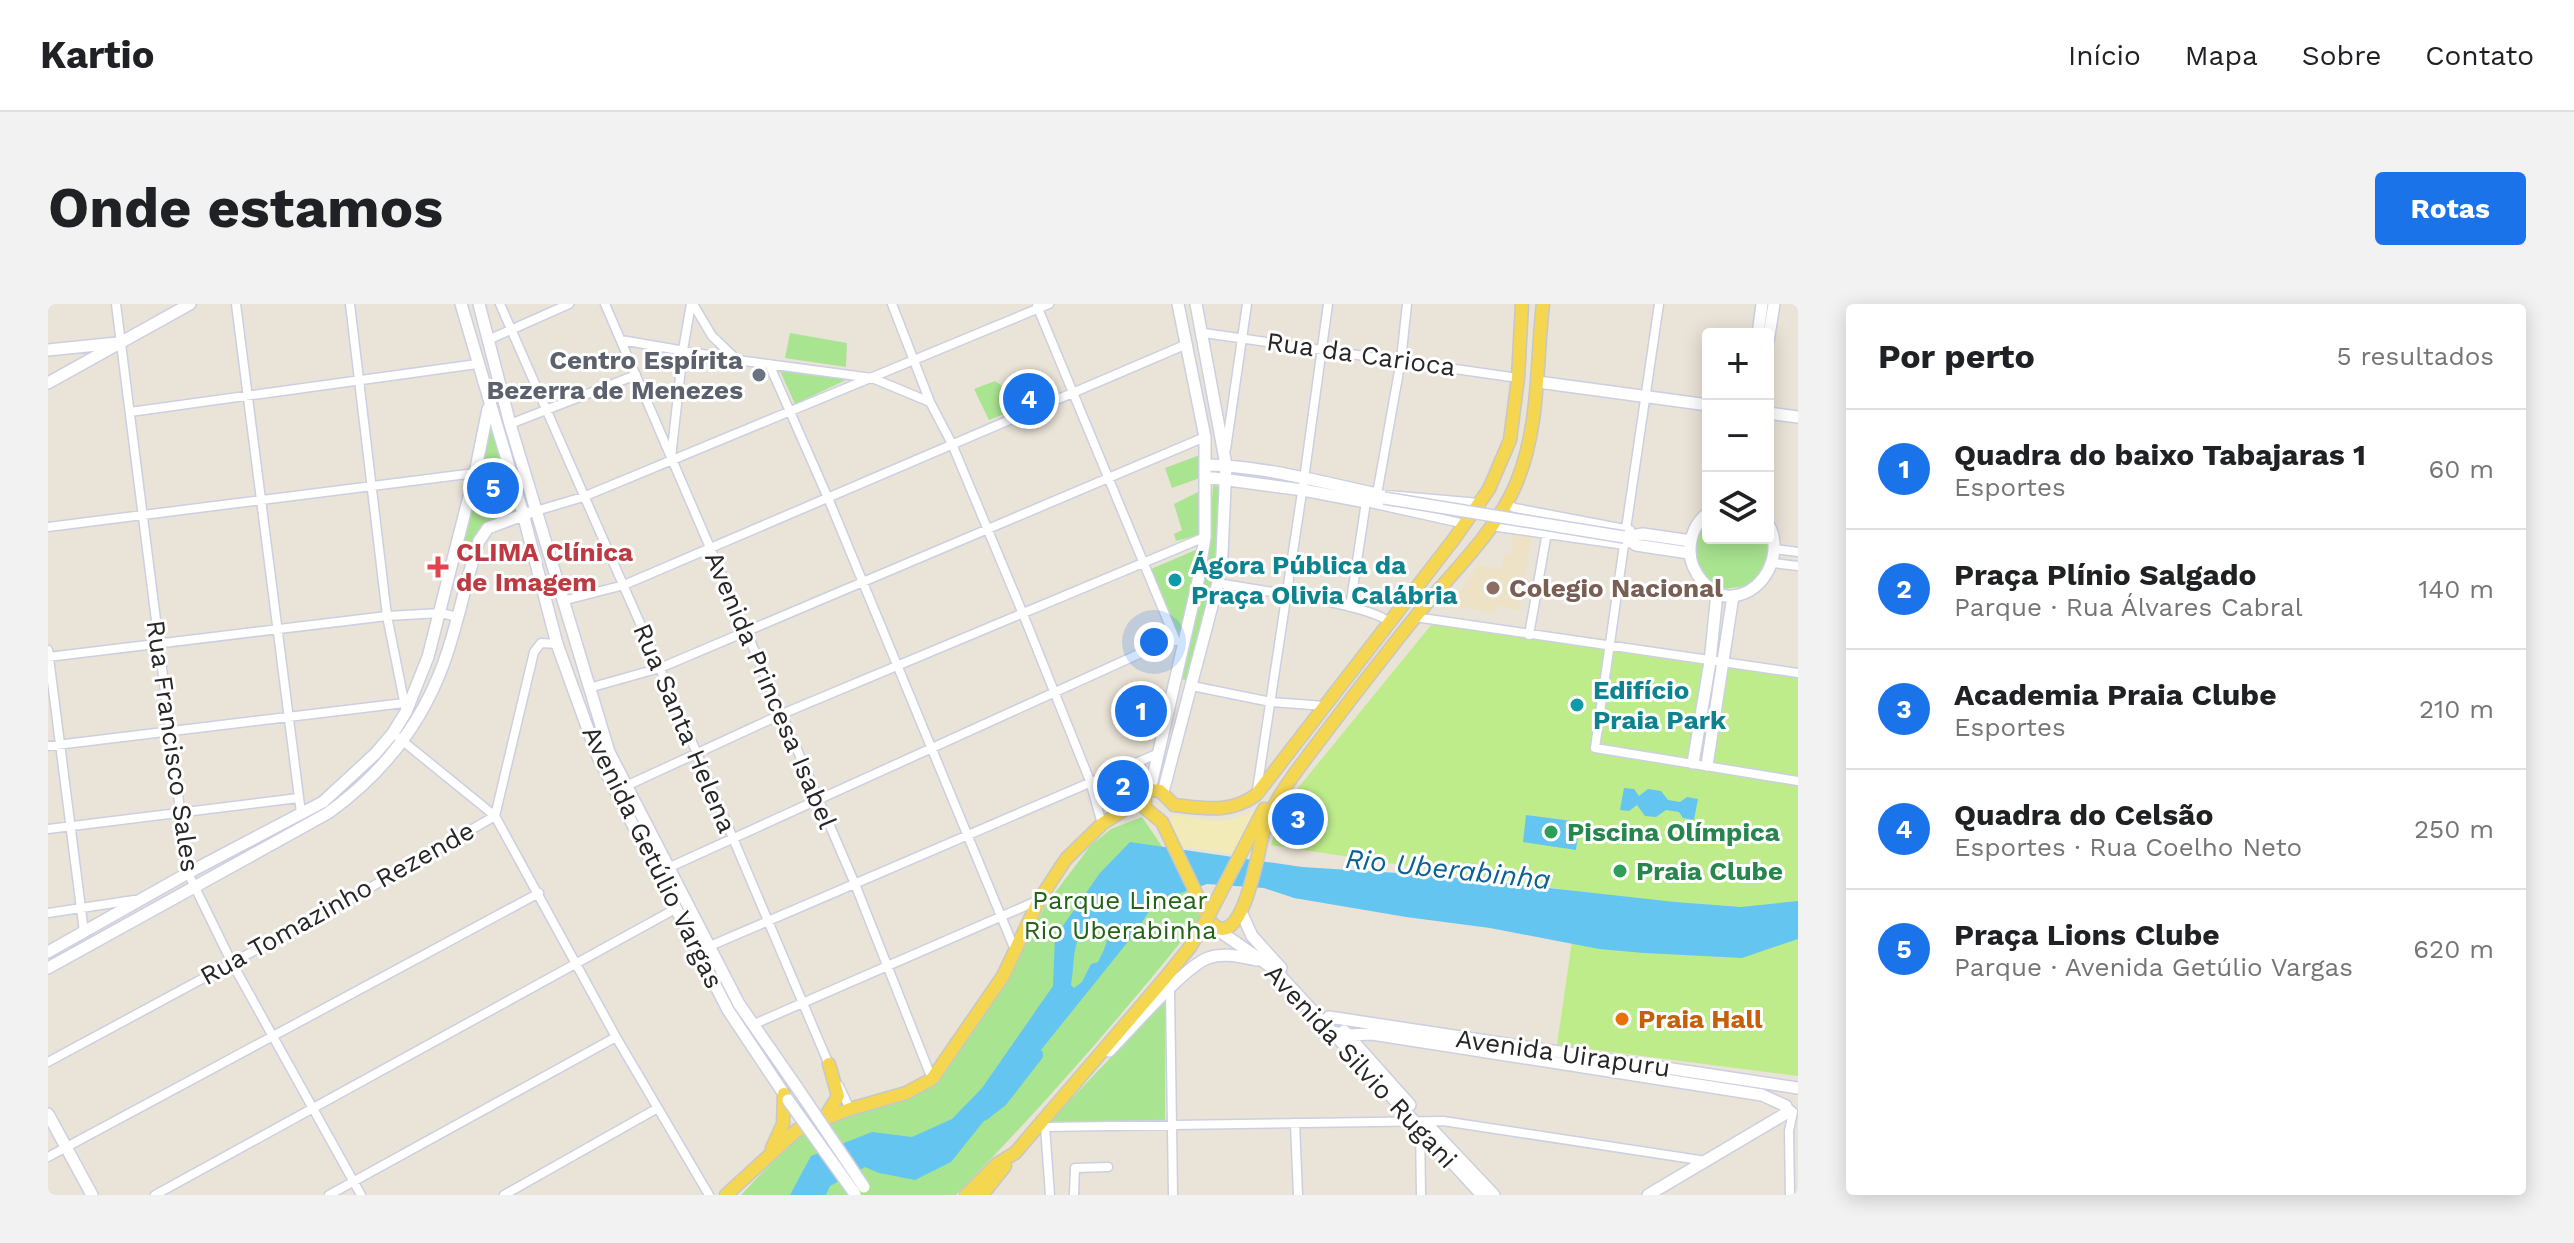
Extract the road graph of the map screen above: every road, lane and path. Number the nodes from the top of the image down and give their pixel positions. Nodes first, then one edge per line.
1 (116, 304) edge
2 (190, 304) edge
3 (236, 304) edge
4 (350, 304) edge
5 (461, 304) edge
6 (479, 304) edge
7 (500, 304) edge
8 (569, 304) edge
9 (605, 304) edge
10 (692, 304) edge
11 (892, 304) edge
12 (1049, 304) edge
13 (1178, 304) edge
14 (1196, 304) edge
15 (1247, 304) edge
16 (1328, 304) edge
17 (1407, 304) edge
18 (1522, 304) edge
19 (1543, 304) edge
20 (1659, 304) edge
21 (1762, 304) edge
22 (1774, 304) edge
23 (1038, 306) edge
24 (1759, 328) edge
25 (1770, 328) edge
26 (511, 330) junction
27 (1204, 333) junction
28 (1242, 337) junction
29 (488, 340) junction
30 (621, 340) junction
31 (122, 342) junction
32 (1187, 344) junction
33 (1321, 348) junction
34 (48, 350) edge
35 (683, 350) junction
36 (737, 360) junction
37 (915, 360) junction
38 (1401, 360) junction
39 (477, 364) junction
40 (769, 364) junction
41 (636, 375) junction
42 (872, 378) junction
43 (1518, 378) junction
44 (360, 380) junction
45 (1538, 382) junction
46 (48, 383) edge
47 (485, 386) junction
48 (1073, 394) junction
49 (502, 396) junction
50 (247, 397) junction
51 (1645, 397) junction
52 (489, 401) junction
53 (930, 402) junction
54 (1702, 404) edge
55 (546, 411) junction
56 (130, 412) junction
57 (791, 412) junction
58 (1774, 414) edge
59 (1798, 417) edge
60 (510, 424) junction
61 (1205, 437) junction
62 (952, 444) junction
63 (671, 459) junction
64 (1226, 460) junction
65 (1206, 471) junction
66 (475, 473) junction
67 (1108, 478) junction
68 (1226, 478) junction
69 (1304, 484) junction
70 (372, 485) junction
71 (1380, 496) junction
72 (583, 497) junction
73 (828, 498) junction
74 (260, 500) junction
75 (1439, 500) junction
76 (1366, 502) junction
77 (1479, 503) junction
78 (1505, 504) junction
79 (536, 511) junction
80 (1531, 511) junction
81 (523, 514) junction
82 (142, 516) junction
83 (1437, 517) junction
84 (1702, 520) edge
85 (1465, 524) junction
86 (1491, 526) junction
87 (48, 527) edge
88 (987, 530) junction
89 (1527, 530) junction
90 (1547, 532) junction
91 (1205, 537) junction
92 (1631, 538) junction
93 (1774, 538) edge
94 (710, 547) junction
95 (1690, 547) junction
96 (1775, 549) junction
97 (1798, 552) edge
98 (1143, 562) junction
99 (1773, 563) junction
100 (1798, 566) edge
101 (862, 582) junction
102 (1218, 583) junction
103 (624, 585) junction
104 (1717, 593) junction
105 (1285, 596) junction
106 (1733, 596) junction
107 (562, 601) junction
108 (1350, 607) junction
109 (441, 613) junction
110 (1023, 614) junction
111 (387, 616) junction
112 (457, 617) junction
113 (1415, 617) junction
114 (1389, 622) junction
115 (277, 630) junction
116 (746, 631) junction
117 (1529, 635) junction
118 (1174, 638) junction
119 (159, 642) junction
120 (557, 644) junction
121 (1610, 647) junction
122 (48, 650) edge
123 (1181, 653) junction
124 (48, 657) edge
125 (1710, 662) junction
126 (1723, 664) junction
127 (897, 666) junction
128 (660, 668) junction
129 (1798, 673) edge
130 (1176, 685) junction
131 (589, 688) junction
132 (1191, 689) junction
133 (1055, 694) junction
134 (1271, 702) junction
135 (1325, 706) junction
136 (405, 707) junction
137 (782, 714) junction
138 (287, 715) junction
139 (170, 729) junction
140 (393, 733) junction
141 (403, 742) junction
142 (61, 744) junction
143 (48, 746) edge
144 (932, 750) junction
145 (696, 751) junction
146 (1159, 753) junction
147 (603, 754) junction
148 (1693, 763) junction
149 (1707, 765) junction
150 (1299, 768) junction
151 (1090, 781) junction
152 (1798, 781) edge
153 (626, 786) junction
154 (1152, 793) junction
155 (1256, 795) junction
156 (298, 798) junction
157 (818, 800) junction
158 (1174, 805) junction
159 (301, 813) junction
160 (180, 814) junction
161 (495, 816) junction
162 (636, 816) junction
163 (1162, 822) junction
164 (1102, 824) junction
165 (71, 826) junction
166 (48, 829) edge
167 (968, 835) junction
168 (733, 838) junction
169 (670, 867) junction
170 (188, 873) junction
171 (855, 884) junction
172 (193, 886) junction
173 (539, 893) junction
174 (144, 899) junction
175 (1039, 900) junction
176 (81, 908) junction
177 (677, 908) junction
178 (48, 913) edge
179 (1242, 914) junction
180 (1001, 918) junction
181 (1211, 919) junction
182 (768, 921) junction
183 (84, 932) junction
184 (710, 946) junction
185 (1015, 950) junction
186 (48, 952) edge
187 (231, 961) junction
188 (1264, 961) junction
189 (577, 962) junction
190 (888, 965) junction
191 (48, 968) edge
192 (1170, 990) junction
193 (803, 1002) junction
194 (734, 1007) junction
195 (1329, 1017) junction
196 (752, 1025) junction
197 (1332, 1032) junction
198 (274, 1035) junction
199 (1348, 1035) junction
200 (616, 1037) junction
201 (1554, 1056) junction
202 (48, 1062) edge
203 (829, 1064) junction
204 (932, 1079) junction
205 (1798, 1088) edge
206 (786, 1097) junction
207 (1063, 1097) junction
208 (314, 1108) junction
209 (656, 1109) junction
210 (850, 1109) junction
211 (1792, 1111) edge
212 (48, 1114) edge
213 (824, 1119) junction
214 (1295, 1123) junction
215 (1419, 1123) junction
216 (1170, 1125) junction
217 (1043, 1126) junction
218 (66, 1147) junction
219 (1015, 1153) junction
220 (48, 1157) edge
221 (1707, 1161) junction
222 (759, 1165) junction
223 (1108, 1167) dead end
224 (353, 1181) junction
225 (1663, 1191) edge
226 (1792, 1192) edge
227 (861, 1193) edge
228 (92, 1195) edge
229 (155, 1195) edge
230 (329, 1195) edge
231 (361, 1195) edge
232 (504, 1195) edge
233 (709, 1195) edge
234 (726, 1195) edge
235 (966, 1195) edge
236 (982, 1195) edge
237 (1050, 1195) edge
238 (1074, 1195) edge
239 (1173, 1195) edge
240 (1298, 1195) edge
241 (1421, 1195) edge
242 (1482, 1195) edge
243 (1494, 1195) edge
244 (1648, 1195) edge

1 - 31 street, Rua Francisco Sales
2 - 31 main road
3 - 50 street
4 - 44 street
5 - 39 main road, Avenida Getúlio Vargas
6 - 29 main road, Avenida Getúlio Vargas
7 - 26 street, Rua Santa Helena
8 - 26 street
9 - 30 street, Avenida Princesa Isabel
10 - 35 street
10 - 36 street
11 - 37 street
12 - 23 street
13 - 32 main road
14 - 27 main road
15 - 28 street
16 - 33 street
17 - 38 street
18 - 43 main road
19 - 45 main road
20 - 51 street
21 - 24 main road
22 - 25 main road
23 - 37 street
23 - 48 street
26 - 29 street
26 - 55 street, Rua Santa Helena
27 - 28 street, Rua da Carioca
27 - 64 main road
28 - 33 street, Rua da Carioca
28 - 64 street
29 - 49 main road, Avenida Getúlio Vargas
30 - 35 street
30 - 41 street, Avenida Princesa Isabel
31 - 34 main road
31 - 46 main road
31 - 56 street, Rua Francisco Sales
32 - 48 street
32 - 61 main road
33 - 38 street, Rua da Carioca
33 - 69 street
35 - 36 street
35 - 63 street
36 - 40 street
37 - 42 street
37 - 53 street
38 - 43 street, Rua da Carioca
38 - 71 street
39 - 44 street
39 - 47 main road, Avenida Getúlio Vargas
40 - 42 street
40 - 57 street
41 - 55 street
41 - 63 street, Avenida Princesa Isabel
42 - 53 street
42 - 57 street
43 - 77 main road
44 - 50 street
44 - 70 street
45 - 51 main road
45 - 78 main road
47 - 49 main road
47 - 52 main road, Avenida Getúlio Vargas
48 - 62 street
48 - 67 street
49 - 60 main road, Avenida Getúlio Vargas
50 - 56 street
50 - 74 street
51 - 54 main road
51 - 92 street
52 - 66 main road
52 - 81 main road, Avenida Getúlio Vargas
53 - 62 street
55 - 60 street
55 - 72 street, Rua Santa Helena
56 - 82 street, Rua Francisco Sales
57 - 63 street
57 - 73 street
58 - 59 main road
60 - 79 main road, Avenida Getúlio Vargas
61 - 65 main road
61 - 67 street
62 - 73 street
62 - 88 street
63 - 72 street
63 - 94 street, Avenida Princesa Isabel
64 - 65 main road
64 - 68 main road
64 - 69 main road
65 - 68 main road
65 - 91 main road
66 - 70 street
66 - 109 main road
67 - 88 street
67 - 98 street
68 - 69 main road
68 - 102 main road
69 - 71 main road
69 - 76 main road
69 - 105 street
70 - 74 street
70 - 111 street
71 - 75 street
71 - 76 main road
71 - 92 main road, bridge
72 - 79 street
72 - 103 street, Rua Santa Helena
73 - 94 street
73 - 101 street
74 - 82 street
74 - 115 street
75 - 77 street
75 - 83 street
76 - 83 street
76 - 108 street
77 - 85 main road
78 - 80 street
78 - 86 main road
79 - 81 main road
79 - 107 main road, Avenida Getúlio Vargas
80 - 89 street
80 - 92 street
81 - 112 main road
81 - 120 main road, Avenida Getúlio Vargas
82 - 87 street
82 - 119 street, Rua Francisco Sales
83 - 85 street
84 - 95 main road
85 - 114 main road
86 - 89 street
86 - 113 main road
88 - 101 street
88 - 110 street
89 - 90 street
90 - 92 street
90 - 117 street
91 - 98 street
91 - 123 main road
92 - 95 main road
92 - 121 street
93 - 96 main road
94 - 103 street
94 - 116 street, Avenida Princesa Isabel
95 - 104 main road
96 - 97 street
96 - 99 main road
98 - 110 street
98 - 118 street
99 - 100 street
99 - 106 main road
101 - 116 street
101 - 127 street
102 - 105 street
102 - 132 main road
103 - 107 street
103 - 128 street, Rua Santa Helena
104 - 106 main road
104 - 125 main road
105 - 108 street
105 - 134 street
106 - 126 main road
107 - 131 main road, Avenida Getúlio Vargas
108 - 114 street
109 - 111 street
109 - 112 street
109 - 136 main road
110 - 127 street
110 - 133 street
111 - 115 street
111 - 136 street
112 - 141 main road
113 - 117 street
113 - 150 main road
114 - 135 main road
115 - 119 street
115 - 138 street
116 - 128 street
116 - 137 street, Avenida Princesa Isabel
117 - 121 street
118 - 123 street
118 - 133 street
119 - 124 street
119 - 139 street, Rua Francisco Sales
120 - 147 main road, Avenida Getúlio Vargas
120 - 161 street, Rua Tomazinho Rezende
121 - 125 street
121 - 148 street
122 - 124 street
123 - 130 main road
124 - 142 street
125 - 126 street
125 - 148 main road
126 - 129 street
126 - 149 main road
127 - 137 street
127 - 144 street
128 - 131 street
128 - 145 street, Rua Santa Helena
130 - 132 main road
130 - 146 main road
131 - 147 main road, Avenida Getúlio Vargas
132 - 134 street
132 - 154 main road
133 - 144 street
133 - 151 street
134 - 135 street
134 - 155 street
135 - 155 main road
136 - 138 street
136 - 140 main road
137 - 145 street
137 - 157 street, Avenida Princesa Isabel
138 - 139 street
138 - 156 street
139 - 142 street
139 - 160 street, Rua Francisco Sales
140 - 141 street
140 - 159 main road
141 - 161 street
141 - 172 main road
142 - 143 street
142 - 165 street
144 - 157 street
144 - 167 street
145 - 153 street
145 - 168 street, Rua Santa Helena
146 - 151 street
146 - 154 main road
147 - 153 main road, Avenida Getúlio Vargas
147 - 162 main road, Avenida Getúlio Vargas
148 - 149 street
149 - 152 street
150 - 179 main road
150 - 181 main road
151 - 164 street
151 - 167 street
153 - 162 main road, Avenida Getúlio Vargas
154 - 158 main road
154 - 163 main road, Avenida Silvio Rugani
154 - 164 main road
155 - 158 main road
156 - 159 street
156 - 160 street
157 - 168 street
157 - 171 street, Avenida Princesa Isabel
158 - 163 main road
159 - 170 main road
160 - 165 street
160 - 170 street, Rua Francisco Sales
161 - 173 street
161 - 187 street, Rua Tomazinho Rezende
162 - 169 main road, Avenida Getúlio Vargas
162 - 177 main road, Avenida Getúlio Vargas
163 - 181 main road, Avenida Silvio Rugani
164 - 175 main road
165 - 166 street
165 - 176 street
167 - 171 street
167 - 180 street
168 - 169 street
168 - 182 street, Rua Santa Helena
169 - 184 main road, Avenida Getúlio Vargas
170 - 172 street, Rua Francisco Sales
170 - 174 main road
171 - 182 street
171 - 190 street, Avenida Princesa Isabel
172 - 187 street, Rua Francisco Sales
172 - 191 main road
173 - 189 street
173 - 198 street
174 - 176 street
174 - 183 main road
175 - 180 street
175 - 185 main road
176 - 178 street
176 - 183 street
177 - 189 street
177 - 194 main road, Avenida Getúlio Vargas
179 - 181 main road
179 - 195 main road, Avenida Silvio Rugani
180 - 185 street
180 - 190 street
181 - 188 main road, Avenida Silvio Rugani
181 - 207 main road
182 - 184 street
182 - 193 street, Rua Santa Helena
183 - 186 main road
184 - 194 main road, Avenida Getúlio Vargas
185 - 204 main road
187 - 198 street, Rua Francisco Sales
187 - 202 street, Rua Tomazinho Rezende
188 - 192 main road
188 - 197 main road, Avenida Silvio Rugani
189 - 200 street
189 - 208 street
190 - 193 street
190 - 204 street, Avenida Princesa Isabel
192 - 207 main road
192 - 216 street
193 - 196 street
193 - 203 street, Rua Santa Helena
194 - 196 main road, Avenida Getúlio Vargas
194 - 206 main road, Avenida Getúlio Vargas
195 - 199 main road, Avenida Silvio Rugani
195 - 201 main road, Avenida Uirapuru
196 - 227 main road, Avenida Getúlio Vargas, bridge
197 - 199 main road, Avenida Uirapuru
197 - 215 main road, Avenida Silvio Rugani
198 - 208 street, Rua Francisco Sales
198 - 218 street
199 - 201 main road, Avenida Uirapuru
199 - 215 main road, Avenida Silvio Rugani
200 - 209 street
200 - 224 street
201 - 205 main road, Avenida Uirapuru
201 - 211 main road, Avenida Uirapuru
203 - 210 street, Rua Santa Helena
203 - 213 main road
204 - 210 main road
205 - 211 main road
206 - 222 main road
206 - 227 main road, Avenida Getúlio Vargas, bridge
207 - 217 main road
208 - 224 street, Rua Francisco Sales
208 - 229 street
209 - 232 street
209 - 233 street
210 - 213 main road
211 - 221 main road
211 - 226 street
212 - 218 main road
213 - 222 main road
214 - 215 street
214 - 216 street
214 - 240 street
215 - 221 street
215 - 241 street
215 - 242 main road, Avenida Silvio Rugani
215 - 243 main road, Avenida Silvio Rugani
216 - 217 street
216 - 239 street
217 - 219 main road
217 - 237 street
218 - 220 street
218 - 228 main road
219 - 235 main road
219 - 236 main road
221 - 225 main road
222 - 234 main road
223 - 238 street
224 - 230 street
224 - 231 street, Rua Francisco Sales
225 - 244 main road

